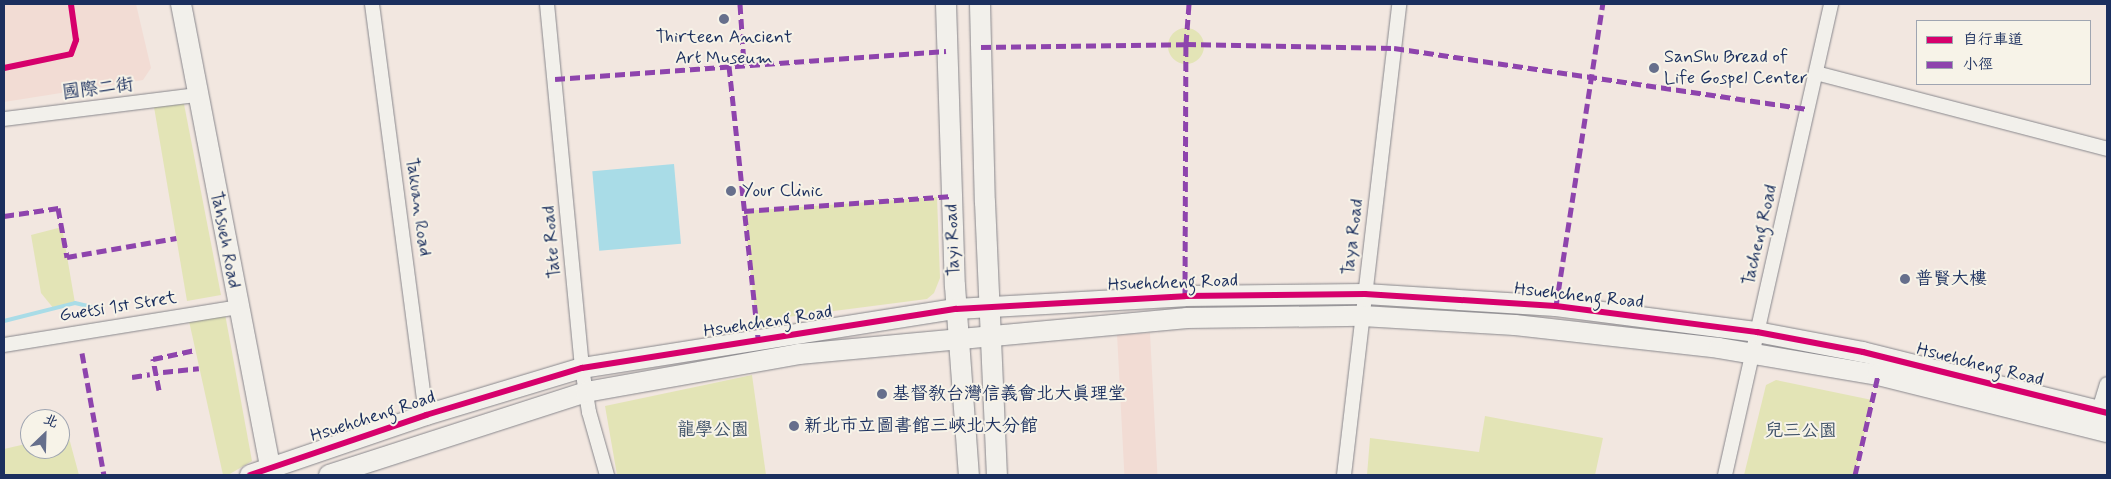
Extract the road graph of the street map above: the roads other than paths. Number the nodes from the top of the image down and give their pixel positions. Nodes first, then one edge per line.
1 (181, 4) edge
2 (372, 4) edge
3 (548, 4) edge
4 (946, 4) edge
5 (980, 4) edge
6 (1399, 4) edge
7 (1831, 4) edge
8 (1816, 73) junction
9 (197, 95) junction
10 (4, 119) edge
11 (2107, 149) edge
12 (1365, 294) junction
13 (238, 307) junction
14 (989, 307) junction
15 (956, 309) junction
16 (1362, 316) junction
17 (1757, 332) junction
18 (991, 335) junction
19 (959, 337) junction
20 (4, 345) edge
21 (1752, 353) junction
22 (582, 368) junction
23 (2107, 384) edge
24 (586, 392) junction
25 (2103, 412) edge
26 (426, 415) junction
27 (2107, 432) edge
28 (271, 471) edge
29 (250, 475) edge
30 (329, 475) edge
31 (606, 475) edge
32 (970, 475) edge
33 (997, 475) edge
34 (1344, 475) edge
35 (1726, 475) edge

1 - 9 street, Tahsueh Road
2 - 26 street, Takuan Road
3 - 22 street, Tate Road
4 - 15 street, Tayi Road
5 - 14 street, Tayi Road
6 - 12 street, Taya Road
7 - 8 street, Tacheng Road
8 - 11 street
8 - 17 street, Tacheng Road
9 - 10 street, 國際二街
9 - 13 street, Tahsueh Road
12 - 14 street, Hsuehcheng Road
12 - 16 street, Taya Road
12 - 17 street, Hsuehcheng Road
13 - 20 street, Guetsi 1st Stret
13 - 28 street, Tahsueh Road
14 - 15 street, Hsuehcheng Road
14 - 18 street, Tayi Road
15 - 19 street, Tayi Road
15 - 22 street, Hsuehcheng Road
16 - 18 street, Hsuehcheng Road
16 - 21 street, Hsuehcheng Road
16 - 34 street, Taya Road
17 - 21 street, Tacheng Road
17 - 25 street, Hsuehcheng Road
18 - 19 street, Hsuehcheng Road
18 - 33 street, Tayi Road
19 - 24 street, Hsuehcheng Road
19 - 32 street, Tayi Road
21 - 27 street, Hsuehcheng Road
21 - 35 street, Tacheng Road
22 - 24 street, Tate Road
22 - 26 street, Hsuehcheng Road
23 - 25 street
24 - 30 street, Hsuehcheng Road
24 - 31 street, Tate Road
26 - 28 street, Hsuehcheng Road
28 - 29 street, Hsuehcheng Road

